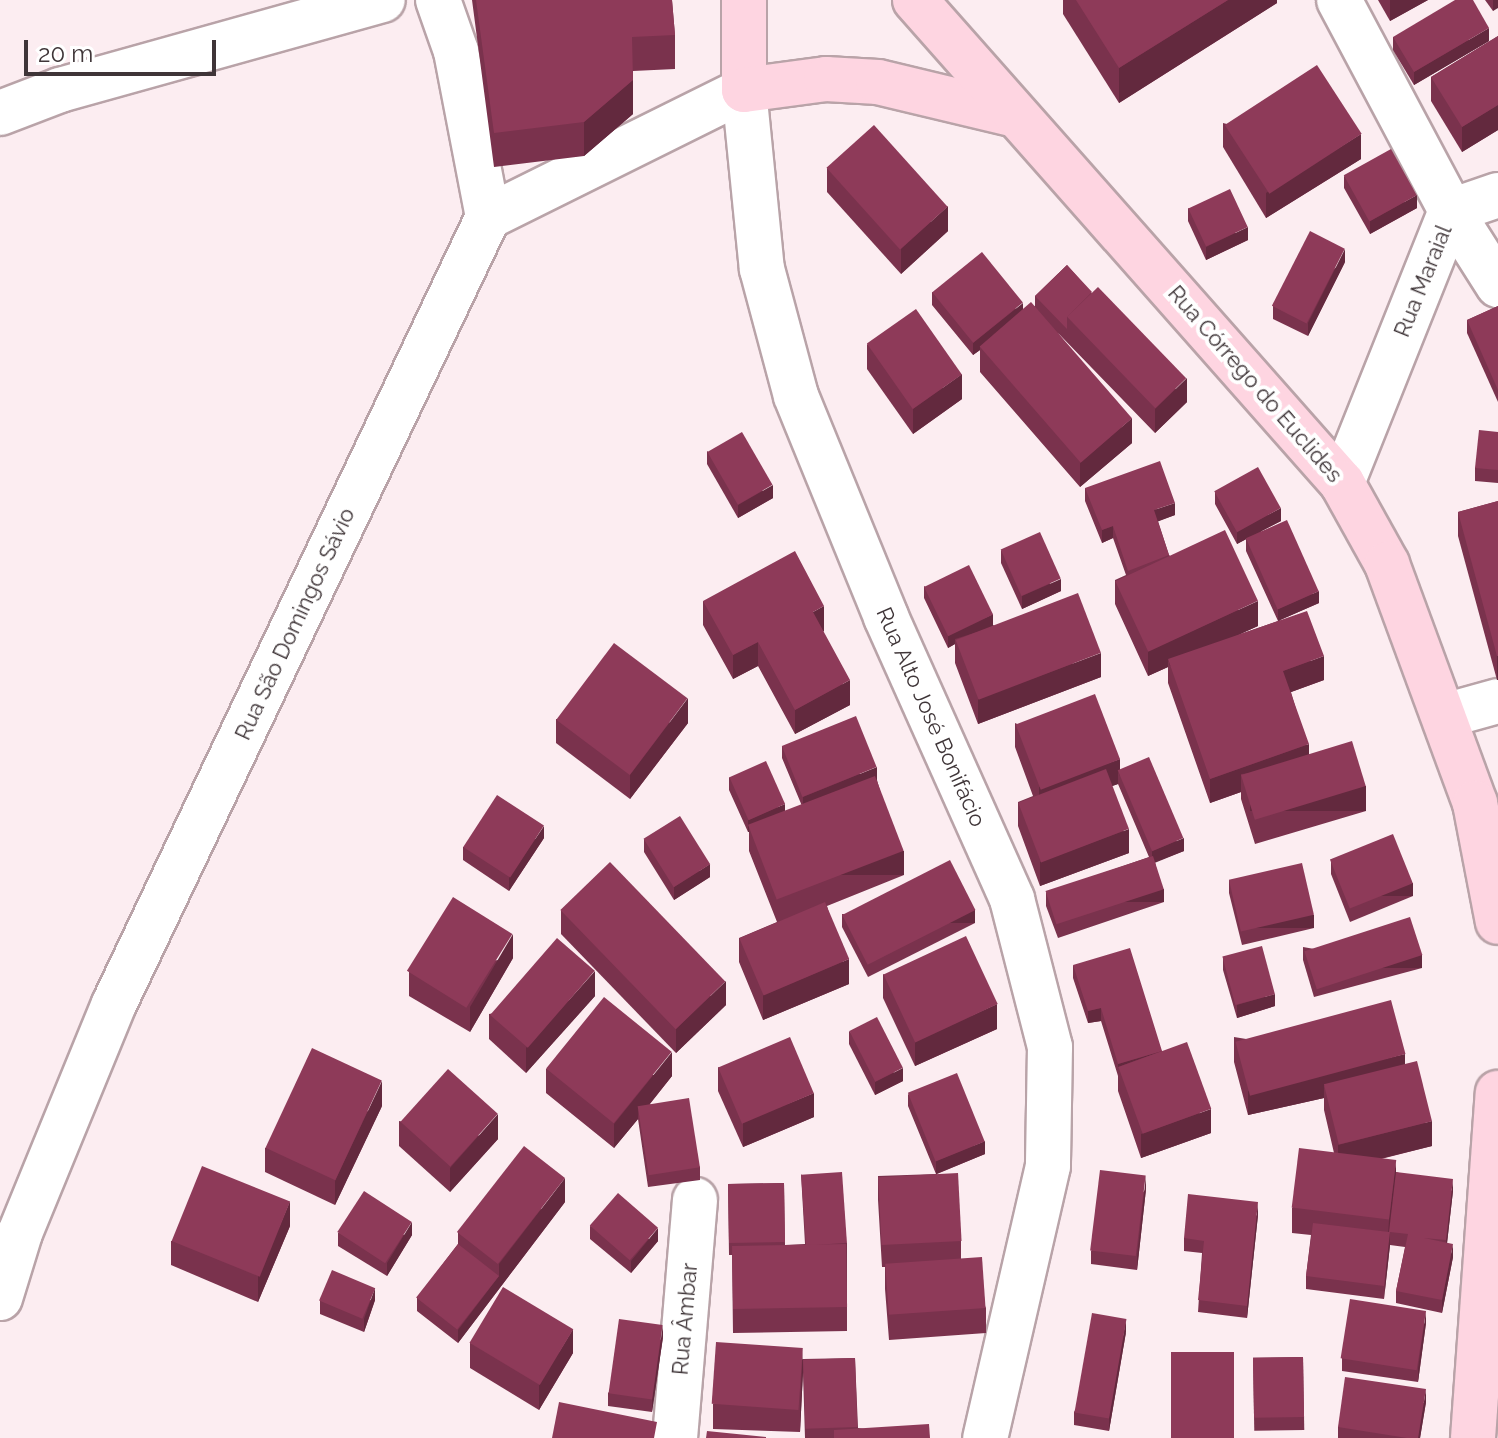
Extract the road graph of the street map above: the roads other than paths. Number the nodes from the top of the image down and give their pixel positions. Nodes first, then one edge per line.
1 (383, 0) edge
2 (438, 0) edge
3 (744, 0) edge
4 (915, 0) edge
5 (1339, 0) edge
6 (744, 90) junction
7 (0, 113) edge
8 (1015, 115) junction
9 (1498, 195) edge
10 (1451, 211) junction
11 (488, 217) junction
12 (1498, 285) edge
13 (1342, 483) junction
14 (1498, 701) edge
15 (1444, 716) junction
16 (1498, 922) edge
17 (1498, 1093) edge
18 (695, 1200) dead end
19 (0, 1298) edge
20 (675, 1438) edge
21 (985, 1438) edge
22 (1473, 1438) edge

1 - 7 street
2 - 11 street
3 - 6 main road, Rua Alto José Bonifácio
4 - 8 main road, Rua Córrego do Euclides
5 - 10 street, Rua Maraial
6 - 8 main road
6 - 11 street
6 - 21 street, Rua Alto José Bonifácio
8 - 13 main road, Rua Córrego do Euclides
9 - 10 street
10 - 12 street
10 - 13 street, Rua Maraial
11 - 19 street, Rua São Domingos Sávio
13 - 15 main road, Rua Córrego do Euclides
14 - 15 street
15 - 16 main road, Rua Córrego do Euclides
17 - 22 main road
18 - 20 street, Rua Âmbar

